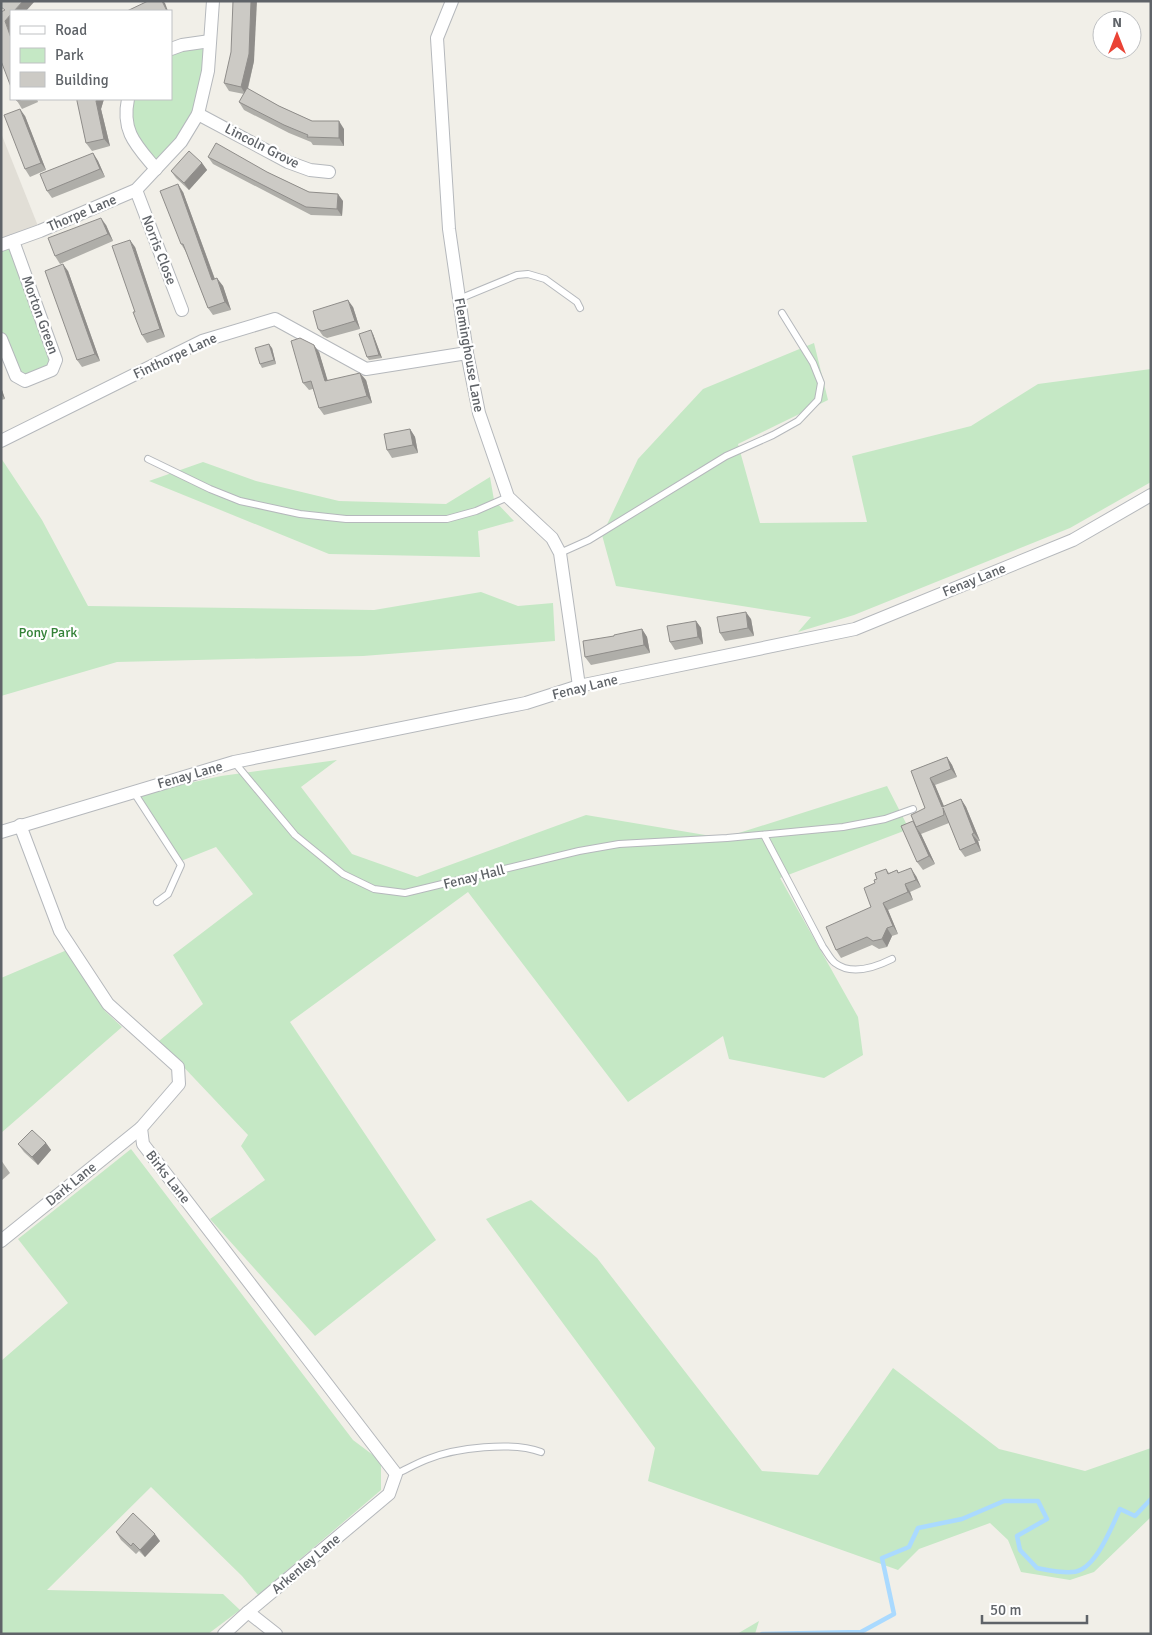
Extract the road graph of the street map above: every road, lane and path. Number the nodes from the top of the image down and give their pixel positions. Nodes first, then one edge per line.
1 (213, 1) edge
2 (452, 1) edge
3 (210, 41) junction
4 (172, 49) edge
5 (128, 100) edge
6 (198, 114) junction
7 (156, 169) junction
8 (329, 172) dead end
9 (136, 190) junction
10 (7, 243) edge
11 (459, 299) junction
12 (580, 308) dead end
13 (182, 310) dead end
14 (782, 313) dead end
15 (1, 338) edge
16 (467, 352) junction
17 (1, 441) edge
18 (148, 459) dead end
19 (1151, 495) edge
20 (508, 497) junction
21 (560, 553) junction
22 (579, 686) junction
23 (234, 762) junction
24 (133, 792) junction
25 (913, 808) dead end
26 (20, 825) junction
27 (1, 832) edge
28 (764, 835) junction
29 (157, 902) dead end
30 (892, 959) dead end
31 (142, 1128) junction
32 (1, 1241) edge
33 (541, 1452) dead end
34 (396, 1474) junction
35 (248, 1612) junction
36 (224, 1634) edge
37 (276, 1634) edge

1 - 3 street, Thorpe Lane
2 - 11 street, Fleminghouse Lane
3 - 4 street
3 - 6 street, Thorpe Lane
5 - 7 street
6 - 7 street, Thorpe Lane
6 - 8 street, Lincoln Grove
7 - 9 street, Thorpe Lane
9 - 10 street, Thorpe Lane
9 - 13 street, Norris Close
10 - 15 street, Morton Green
11 - 12 lane
11 - 16 street, Fleminghouse Lane
14 - 21 lane
16 - 17 street, Finthorpe Lane
16 - 20 street, Fleminghouse Lane
18 - 20 lane
19 - 22 street, Fenay Lane
20 - 21 street, Fleminghouse Lane
21 - 22 street, Fleminghouse Lane
22 - 23 street, Fenay Lane
23 - 24 street, Fenay Lane
23 - 28 lane, Fenay Hall
24 - 26 street, Fenay Lane
24 - 29 lane
25 - 28 lane, Fenay Hall
26 - 27 street, Fenay Lane
26 - 31 street
28 - 30 lane
31 - 32 street, Dark Lane
31 - 34 street, Birks Lane
33 - 34 lane
34 - 35 street, Arkenley Lane
35 - 36 street, Arkenley Lane
35 - 37 street

